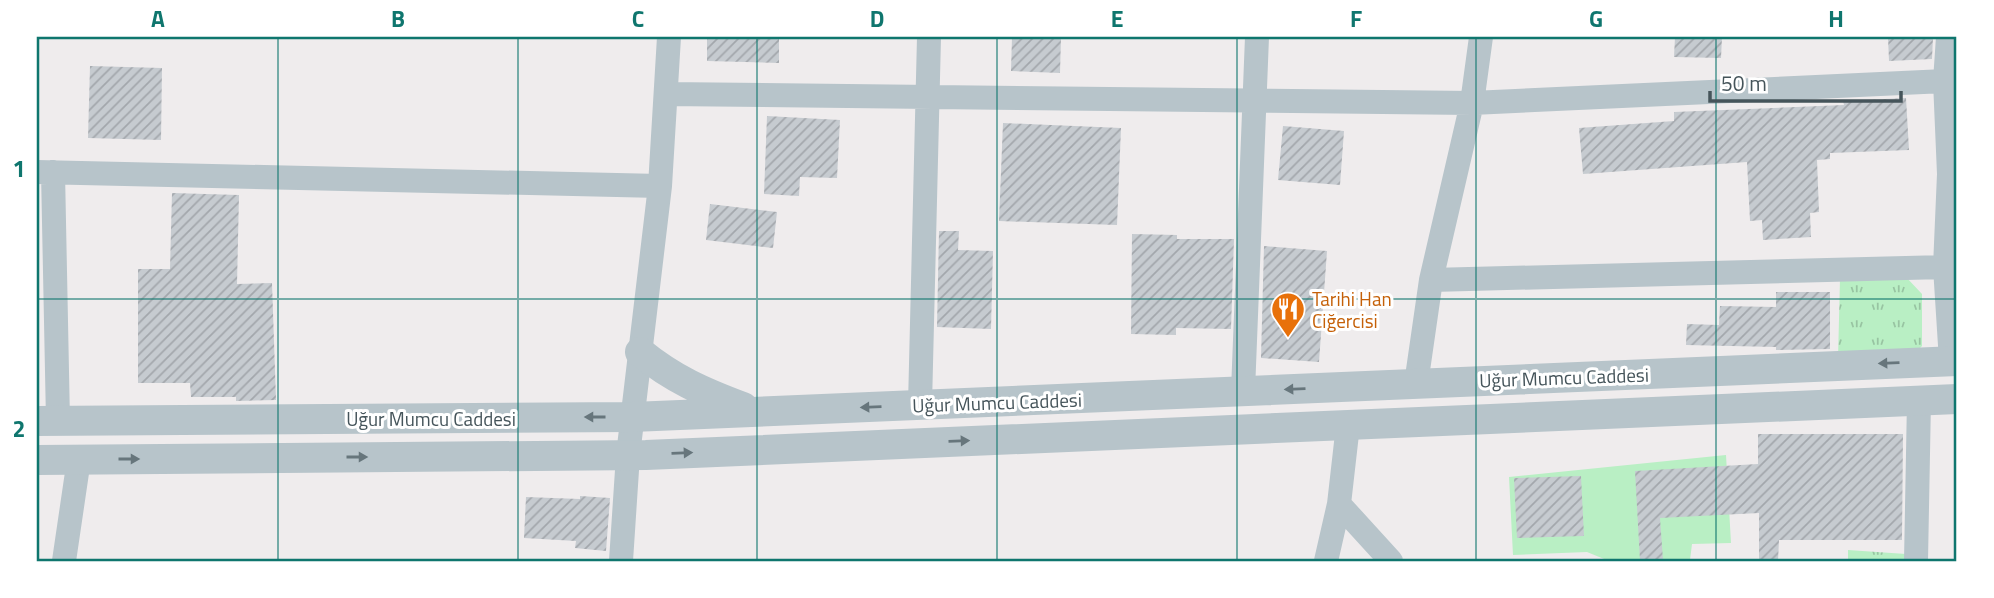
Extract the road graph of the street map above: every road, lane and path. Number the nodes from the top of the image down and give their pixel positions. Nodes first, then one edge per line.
1 (669, 37) edge
2 (929, 37) edge
3 (1257, 37) edge
4 (1481, 37) edge
5 (1948, 37) edge
6 (1945, 82) junction
7 (666, 94) junction
8 (927, 97) junction
9 (1254, 101) junction
10 (1472, 103) junction
11 (45, 172) edge
12 (1953, 174) edge
13 (660, 186) junction
14 (1945, 267) junction
15 (1431, 280) junction
16 (640, 352) junction
17 (1954, 361) edge
18 (1416, 384) junction
19 (1346, 387) junction
20 (1243, 391) junction
21 (1957, 399) edge
22 (1919, 400) junction
23 (919, 405) junction
24 (757, 412) junction
25 (632, 417) junction
26 (47, 421) edge
27 (1415, 422) junction
28 (1348, 425) junction
29 (628, 455) junction
30 (79, 459) junction
31 (37, 460) edge
32 (1339, 504) junction
33 (64, 561) edge
34 (621, 561) edge
35 (1326, 561) edge
36 (1391, 561) edge
37 (1916, 561) edge

1 - 7 street
2 - 8 street
3 - 9 street
4 - 10 street
5 - 6 street
6 - 10 street
6 - 12 street
7 - 8 street
7 - 13 street
8 - 9 street
8 - 23 street
9 - 10 street
9 - 20 street
10 - 15 street
11 - 13 street
11 - 26 street
12 - 14 street
13 - 16 street
14 - 15 street
14 - 17 street
15 - 18 street
16 - 24 street
16 - 25 street
17 -> 18 street, Uğur Mumcu Caddesi
18 - 19 street, Uğur Mumcu Caddesi
18 - 27 street
19 -> 20 street, Uğur Mumcu Caddesi
19 - 28 street
20 - 23 street, Uğur Mumcu Caddesi
21 - 22 street, Uğur Mumcu Caddesi
22 - 27 street, Uğur Mumcu Caddesi
22 - 37 street
23 -> 24 street, Uğur Mumcu Caddesi
24 - 25 street, Uğur Mumcu Caddesi
25 -> 26 street, Uğur Mumcu Caddesi
25 - 29 street
27 - 28 street, Uğur Mumcu Caddesi
29 -> 28 street, Uğur Mumcu Caddesi
28 - 32 street
30 -> 29 street, Uğur Mumcu Caddesi
29 - 34 street
30 - 31 street, Uğur Mumcu Caddesi
30 - 33 street
32 - 35 street
32 - 36 street

